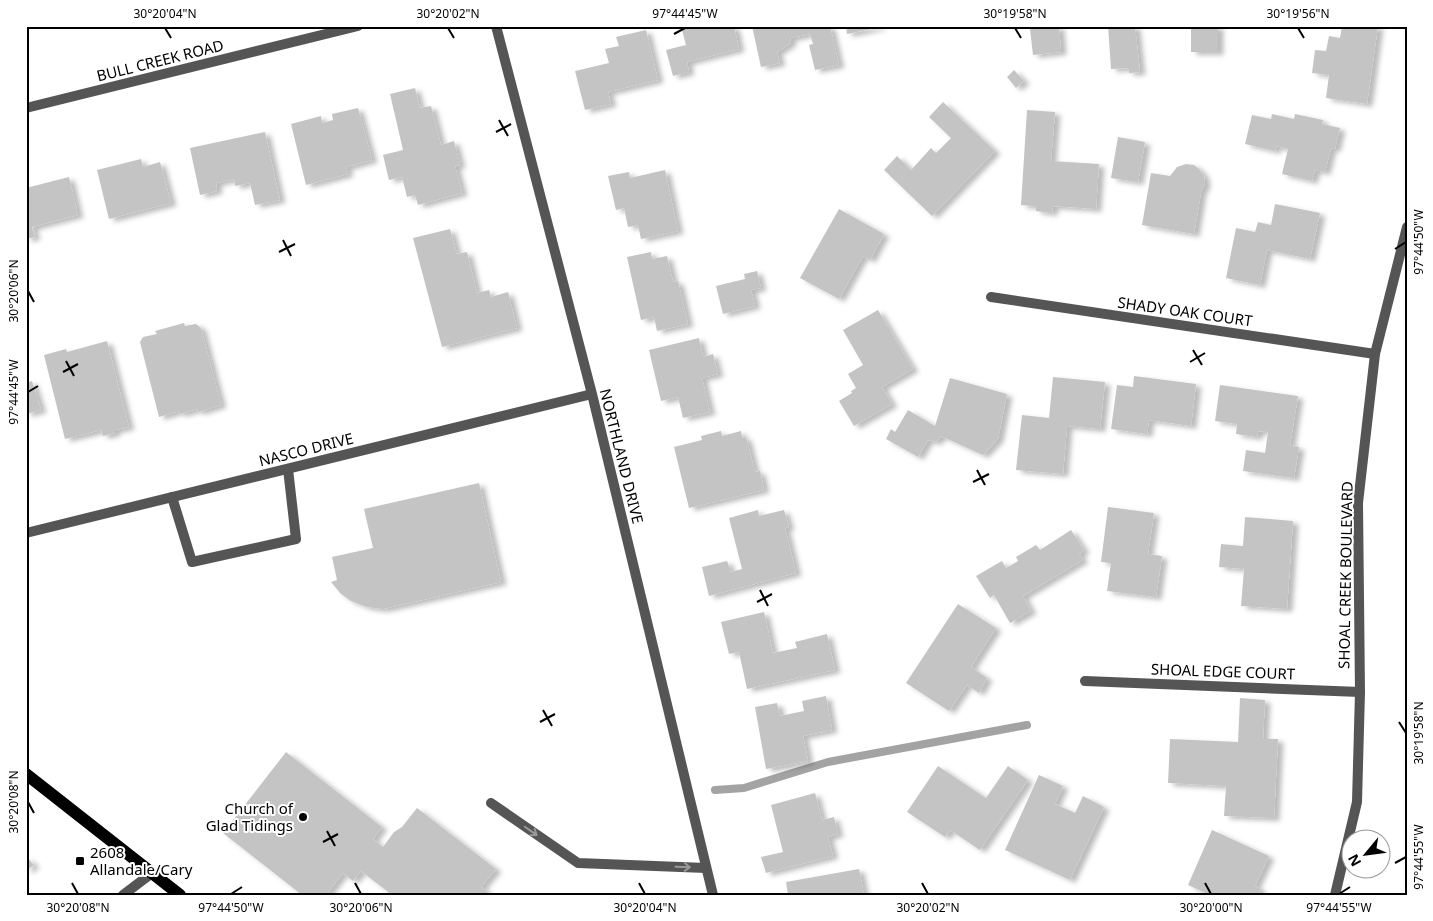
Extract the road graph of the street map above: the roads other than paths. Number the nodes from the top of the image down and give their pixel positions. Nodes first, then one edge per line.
1 (358, 26) edge
2 (496, 26) edge
3 (26, 108) edge
4 (1407, 227) edge
5 (991, 297) dead end
6 (1375, 354) junction
7 (592, 394) junction
8 (288, 469) junction
9 (172, 497) junction
10 (26, 533) edge
11 (1085, 681) dead end
12 (1360, 692) junction
13 (26, 774) edge
14 (491, 803) dead end
15 (706, 868) junction
16 (152, 873) junction
17 (124, 895) edge
18 (180, 895) edge
19 (713, 895) edge
20 (1335, 895) edge

1 - 3 street, BULL CREEK ROAD
2 - 7 street, NORTHLAND DRIVE
4 - 6 street, SHOAL CREEK BOULEVARD
5 - 6 street, SHADY OAK COURT
6 - 12 street, SHOAL CREEK BOULEVARD
7 - 8 street, NASCO DRIVE
7 - 15 street, NORTHLAND DRIVE
8 - 9 street, NASCO DRIVE
8 - 9 street
9 - 10 street, NASCO DRIVE
11 - 12 street, SHOAL EDGE COURT
12 - 20 street, SHOAL CREEK BOULEVARD
13 - 16 main road
14 -> 15 street
15 - 19 street, NORTHLAND DRIVE
16 - 17 street
16 - 18 main road

